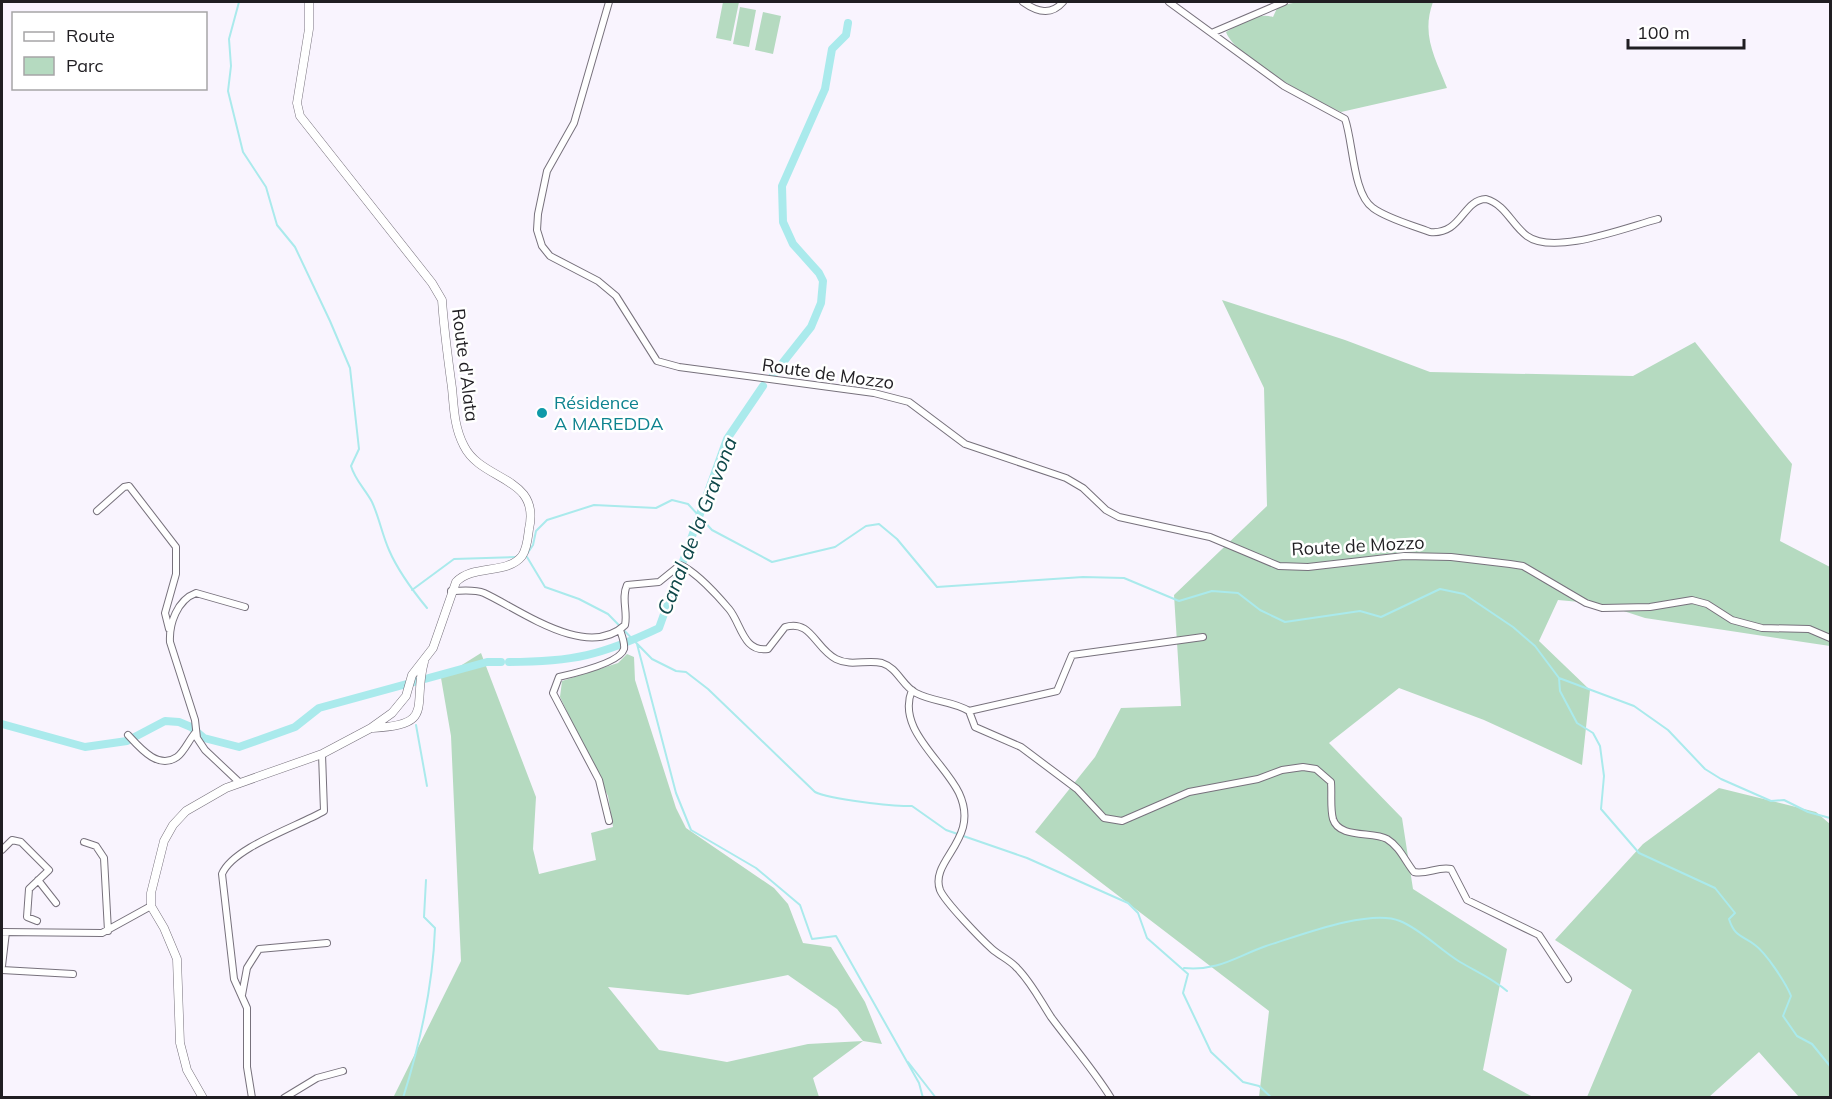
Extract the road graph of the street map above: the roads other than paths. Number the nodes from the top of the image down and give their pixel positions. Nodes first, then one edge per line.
1 (309, 2) edge
2 (609, 2) edge
3 (1023, 2) edge
4 (1063, 2) edge
5 (1169, 2) edge
6 (1284, 2) edge
7 (1214, 32) junction
8 (1658, 219) dead end
9 (97, 511) dead end
10 (451, 591) junction
11 (245, 607) dead end
12 (623, 628) junction
13 (170, 630) junction
14 (1203, 637) dead end
15 (1830, 638) edge
16 (425, 658) junction
17 (912, 690) junction
18 (406, 696) junction
19 (421, 704) junction
20 (969, 711) junction
21 (371, 728) junction
22 (195, 733) junction
23 (128, 735) dead end
24 (322, 754) junction
25 (240, 783) junction
26 (609, 821) dead end
27 (84, 842) dead end
28 (2, 850) edge
29 (38, 880) junction
30 (56, 903) dead end
31 (151, 906) junction
32 (37, 921) dead end
33 (108, 931) junction
34 (4, 932) edge
35 (327, 943) dead end
36 (2, 968) edge
37 (73, 974) dead end
38 (1568, 979) dead end
39 (242, 995) junction
40 (343, 1071) dead end
41 (202, 1098) edge
42 (252, 1098) edge
43 (284, 1098) edge
44 (1111, 1098) edge

1 - 10 street, Route d'Alata
2 - 15 street, Route de Mozzo
3 - 4 street
5 - 7 street
6 - 7 street
7 - 8 street
9 - 13 street
10 - 12 street
10 - 16 street
11 - 13 street
12 - 17 street
12 - 26 street
13 - 22 street
14 - 20 street
16 - 18 street
16 - 19 street
17 - 20 street
17 - 44 street
18 - 19 street
18 - 21 street
19 - 21 street
20 - 38 street
21 - 24 street
22 - 23 street
22 - 25 street
24 - 25 street
24 - 39 street
25 - 31 street
27 - 33 street
28 - 29 street
29 - 30 street
29 - 32 street
31 - 33 street
31 - 41 street
33 - 34 street
34 - 36 street
35 - 39 street
36 - 37 street
39 - 42 street
40 - 43 street

